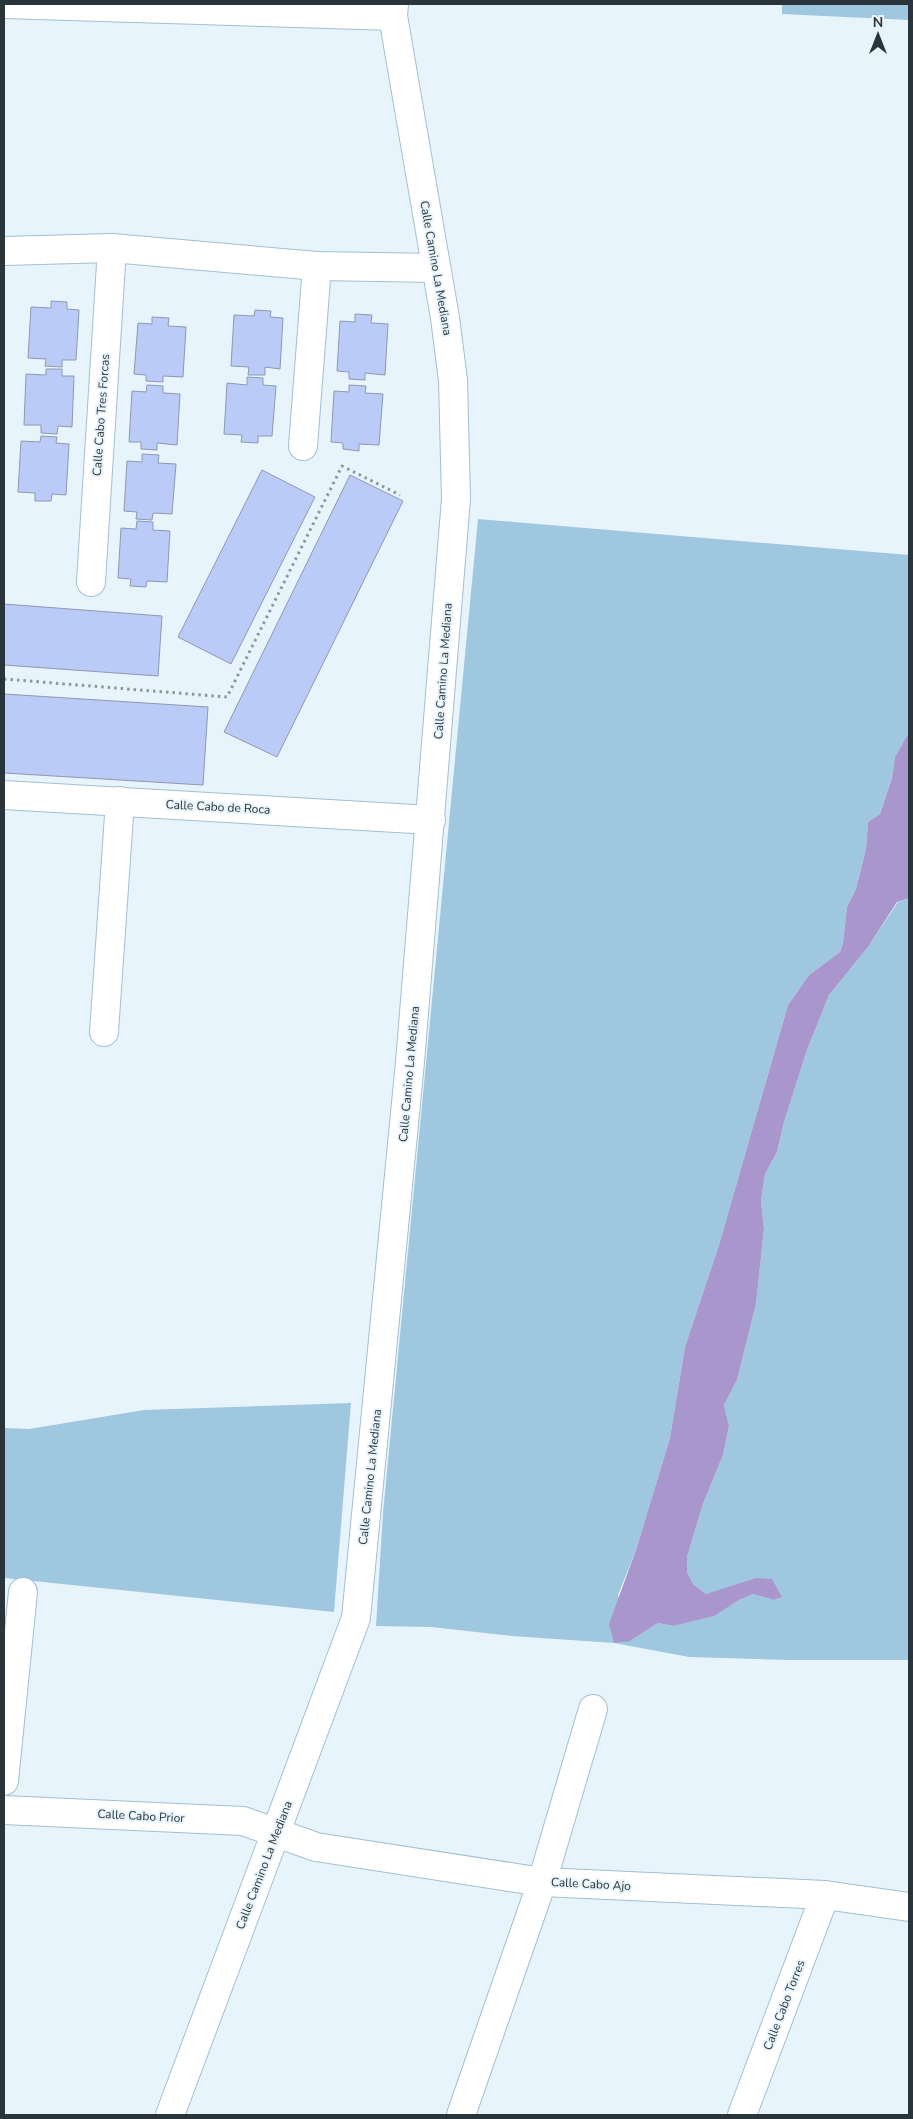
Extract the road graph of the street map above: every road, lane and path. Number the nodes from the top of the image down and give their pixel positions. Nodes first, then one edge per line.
1 (4, 4) edge
2 (394, 10) edge
3 (112, 248) junction
4 (4, 251) edge
5 (317, 266) junction
6 (436, 268) junction
7 (303, 446) dead end
8 (400, 495) dead end
9 (91, 582) dead end
10 (4, 679) edge
11 (4, 795) edge
12 (120, 801) junction
13 (431, 820) junction
14 (104, 1032) dead end
15 (23, 1592) dead end
16 (593, 1709) dead end
17 (4, 1781) edge
18 (4, 1810) edge
19 (277, 1832) junction
20 (542, 1882) junction
21 (825, 1895) junction
22 (909, 1907) edge
23 (170, 2115) edge
24 (461, 2115) edge
25 (742, 2115) edge

1 - 2 street
2 - 6 street, Calle Camino La Mediana
3 - 4 street
3 - 5 street
3 - 9 street, Calle Cabo Tres Forcas
5 - 6 street
5 - 7 street
6 - 13 street, Calle Camino La Mediana
8 - 10 path
11 - 12 street, Calle Cabo de Roca
12 - 13 street, Calle Cabo de Roca
12 - 14 street
13 - 19 street, Calle Camino La Mediana
15 - 17 street
16 - 20 street
18 - 19 street, Calle Cabo Prior
19 - 20 street, Calle Cabo Ajo
19 - 23 street, Calle Camino La Mediana
20 - 21 street, Calle Cabo Ajo
20 - 24 street
21 - 22 street, Calle Cabo Ajo
21 - 25 street, Calle Cabo Torres

